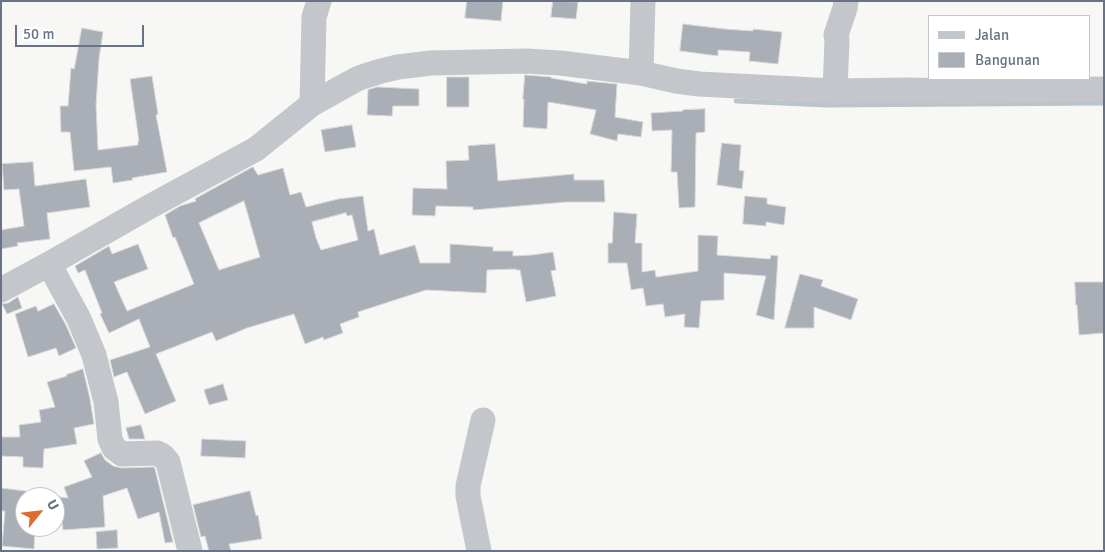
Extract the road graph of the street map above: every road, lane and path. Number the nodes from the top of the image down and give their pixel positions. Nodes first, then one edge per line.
1 (319, 1) edge
2 (643, 1) edge
3 (846, 1) edge
4 (641, 73) junction
5 (1104, 90) edge
6 (835, 91) junction
7 (312, 104) junction
8 (49, 264) junction
9 (1, 290) edge
10 (483, 420) dead end
11 (190, 551) edge
12 (479, 551) edge

1 - 7 street
2 - 4 street
3 - 6 street
4 - 6 street
4 - 7 street
5 - 6 street
7 - 8 street
8 - 9 street
8 - 11 street
10 - 12 street

